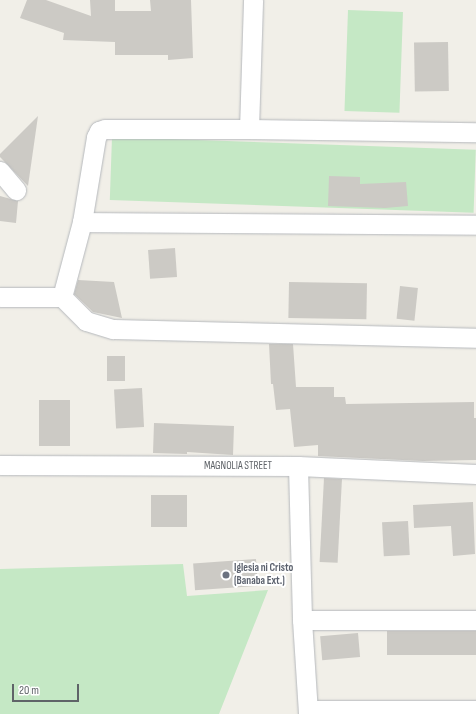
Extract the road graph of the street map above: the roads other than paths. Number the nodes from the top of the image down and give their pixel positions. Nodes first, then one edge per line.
1 (253, 0) edge
2 (249, 129) junction
3 (476, 132) edge
4 (0, 172) edge
5 (16, 190) dead end
6 (82, 222) junction
7 (476, 225) edge
8 (0, 297) edge
9 (62, 297) junction
10 (476, 338) edge
11 (0, 465) edge
12 (298, 466) junction
13 (476, 474) edge
14 (302, 620) junction
15 (476, 620) edge
16 (476, 710) edge
17 (308, 712) edge

1 - 2 street
2 - 3 street
2 - 6 street
4 - 5 street
6 - 7 street
6 - 9 street
8 - 9 street
9 - 10 street
11 - 12 street, MAGNOLIA STREET
12 - 13 street, MAGNOLIA STREET
12 - 14 street
14 - 15 street
14 - 17 street
16 - 17 street

